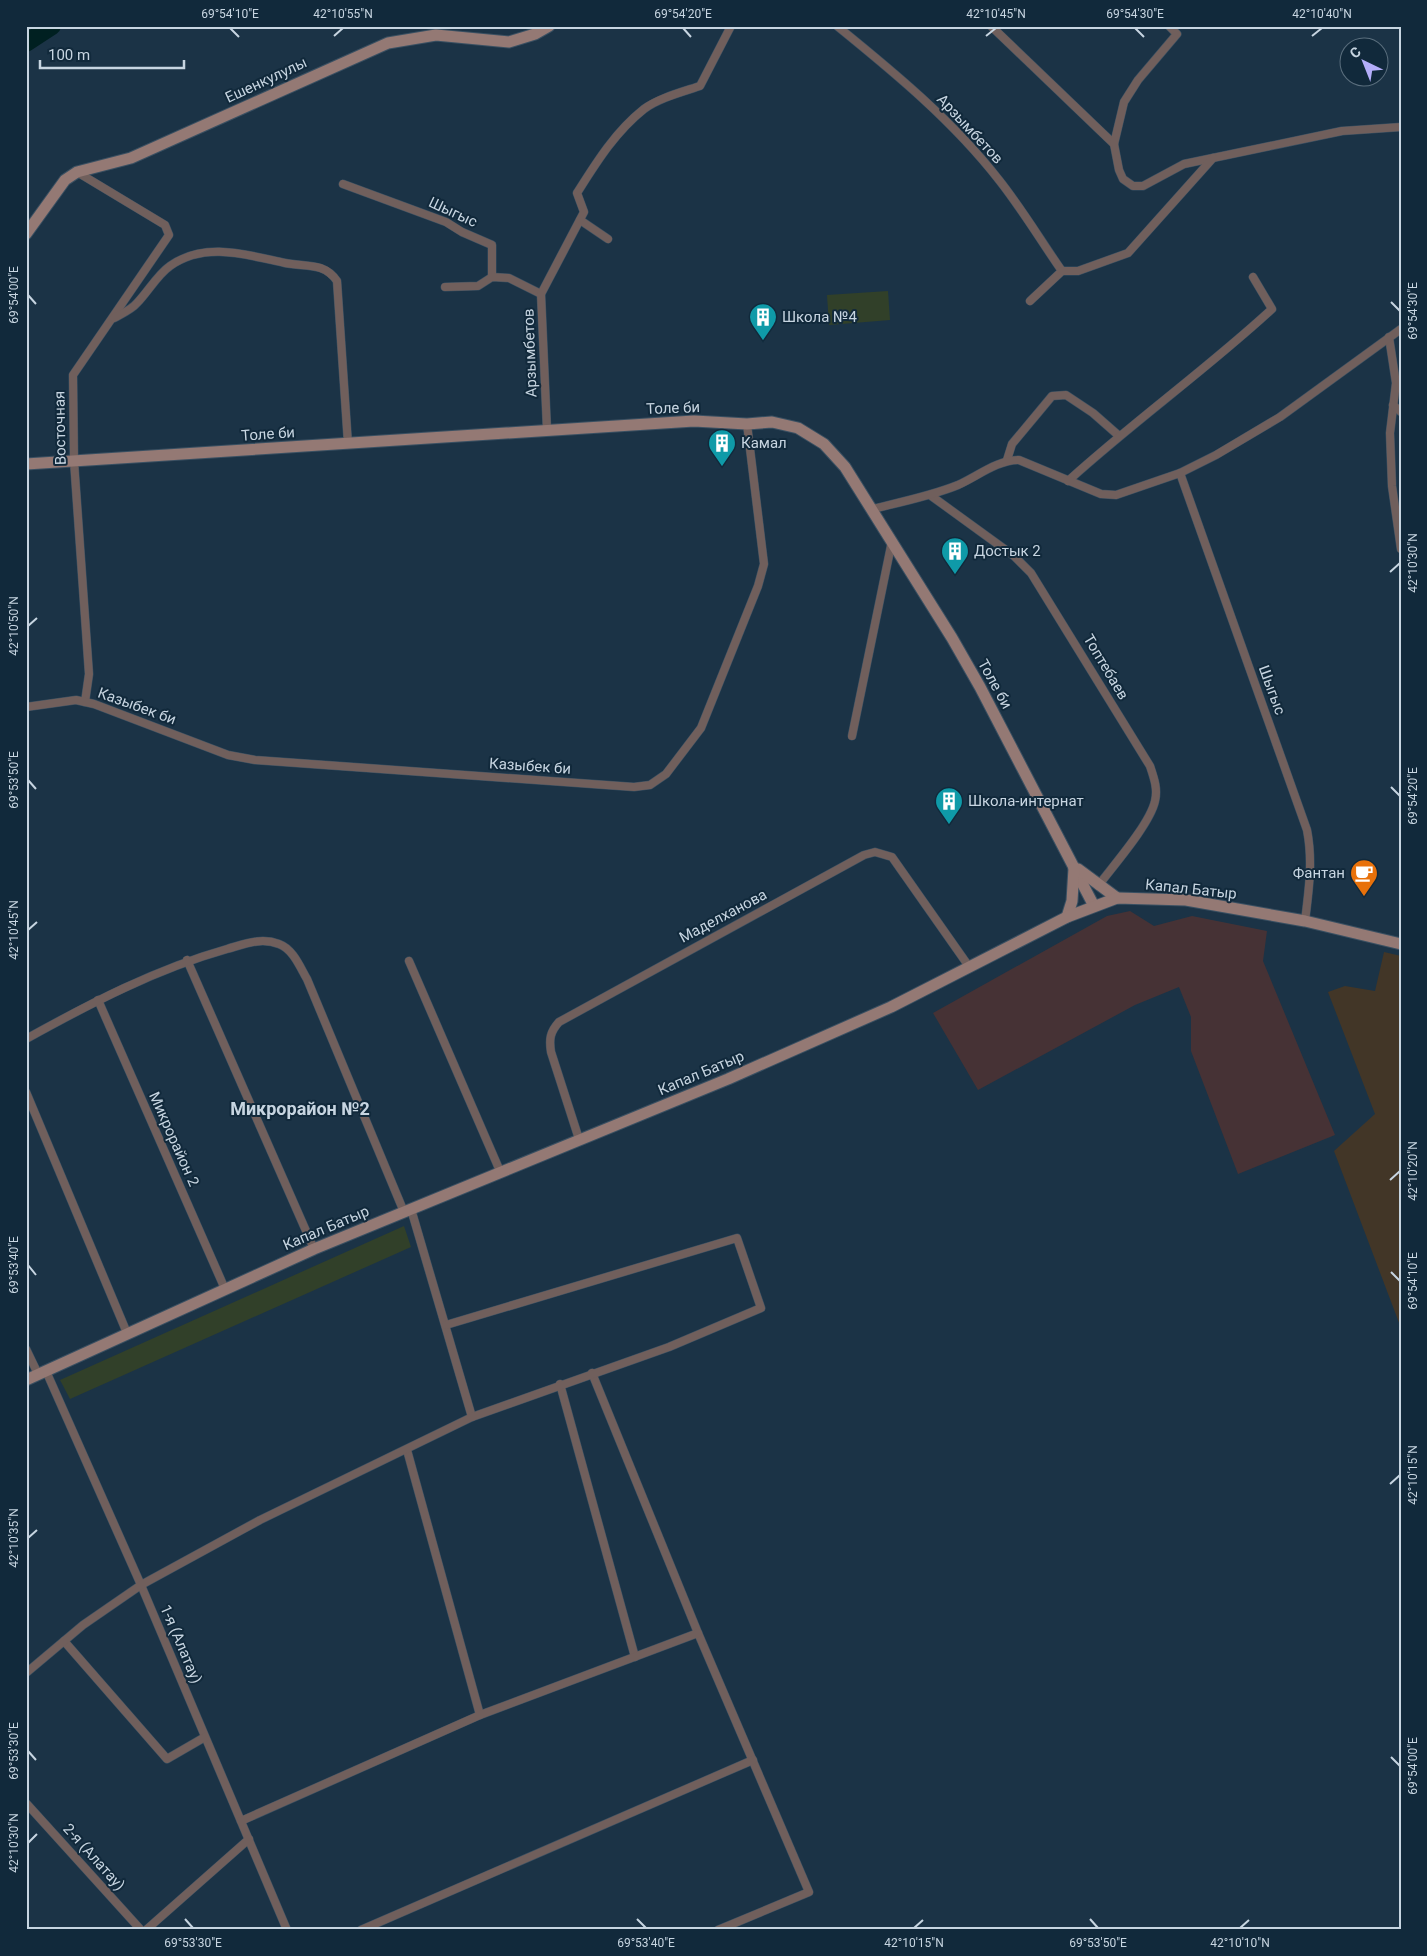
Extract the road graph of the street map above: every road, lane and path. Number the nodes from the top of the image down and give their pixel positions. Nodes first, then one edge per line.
1 (549, 26) edge
2 (731, 26) edge
3 (836, 26) edge
4 (991, 26) edge
5 (1169, 26) edge
6 (1401, 127) edge
7 (1114, 144) junction
8 (1213, 158) junction
9 (77, 172) junction
10 (343, 184) dead end
11 (580, 220) junction
12 (26, 234) edge
13 (608, 239) dead end
14 (1062, 271) junction
15 (492, 277) junction
16 (1253, 277) dead end
17 (445, 287) dead end
18 (541, 294) junction
19 (1030, 301) dead end
20 (110, 320) junction
21 (1401, 329) edge
22 (1389, 338) junction
23 (1393, 405) junction
24 (1401, 412) edge
25 (747, 424) junction
26 (546, 430) junction
27 (1118, 435) junction
28 (348, 444) junction
29 (1008, 460) junction
30 (74, 461) junction
31 (26, 464) edge
32 (1180, 473) junction
33 (1068, 480) junction
34 (930, 495) junction
35 (872, 509) junction
36 (892, 541) junction
37 (1401, 549) edge
38 (85, 702) junction
39 (26, 707) edge
40 (852, 736) dead end
41 (1074, 866) junction
42 (1098, 886) junction
43 (1117, 898) junction
44 (1094, 906) junction
45 (1067, 918) junction
46 (1305, 921) junction
47 (1401, 944) edge
48 (187, 960) junction
49 (410, 961) dead end
50 (970, 968) junction
51 (98, 1000) junction
52 (26, 1039) edge
53 (26, 1092) edge
54 (580, 1139) junction
55 (500, 1171) junction
56 (408, 1210) junction
57 (314, 1249) junction
58 (225, 1289) junction
59 (446, 1325) junction
60 (127, 1333) junction
61 (26, 1349) edge
62 (42, 1372) junction
63 (592, 1373) junction
64 (26, 1380) edge
65 (560, 1384) junction
66 (472, 1417) junction
67 (406, 1450) junction
68 (141, 1585) junction
69 (698, 1633) junction
70 (64, 1641) junction
71 (635, 1657) junction
72 (26, 1673) edge
73 (480, 1715) junction
74 (205, 1737) junction
75 (752, 1760) junction
76 (26, 1803) edge
77 (241, 1821) junction
78 (249, 1839) junction
79 (141, 1930) edge
80 (146, 1930) edge
81 (287, 1930) edge
82 (361, 1930) edge
83 (718, 1930) edge

1 - 9 main road, Ешенкулулы
2 - 11 street
3 - 14 street, Арзымбетов
4 - 7 street
5 - 7 street
6 - 8 street
7 - 8 street
8 - 14 street
9 - 12 main road, Ешенкулулы
9 - 20 street, Восточная
10 - 15 street, Шыгыс
11 - 13 street
11 - 18 street, Арзымбетов
14 - 19 street
15 - 17 street
15 - 18 street
16 - 27 street
18 - 26 street, Арзымбетов
20 - 28 street
20 - 30 street, Восточная
21 - 22 street
22 - 23 street
22 - 32 street
23 - 24 street
23 - 37 street
25 - 26 main road, Толе би
25 - 35 main road, Толе би
25 - 38 street, Казыбек би
26 - 28 main road, Толе би
27 - 29 street
27 - 33 street
28 - 30 main road, Толе би
29 - 33 street
29 - 34 street
30 - 31 main road, Толе би
30 - 38 street, Восточная
32 - 33 street
32 - 46 street, Шыгыс
34 - 35 street
34 - 42 street, Топтебаев
35 - 36 main road, Толе би
36 - 40 street
36 - 41 main road, Толе би
38 - 39 street, Казыбек би
41 - 42 main road
41 - 44 main road, Толе би
41 - 45 main road
42 - 43 main road
43 - 44 main road, Капал Батыр
43 - 46 main road, Капал Батыр
44 - 45 main road, Капал Батыр
45 - 50 main road, Капал Батыр
46 - 47 main road, Капал Батыр
48 - 51 street
48 - 56 street
48 - 57 street
49 - 55 street
50 - 54 main road, Капал Батыр
50 - 54 street, Маделханова
51 - 52 street
51 - 58 street, Микрорайон 2
53 - 60 street
54 - 55 main road, Капал Батыр
55 - 56 main road, Капал Батыр
56 - 57 main road, Капал Батыр
56 - 59 street
57 - 58 main road, Капал Батыр
58 - 60 main road, Капал Батыр
59 - 63 street
59 - 66 street
60 - 62 main road, Капал Батыр
61 - 62 street
62 - 64 main road, Капал Батыр
62 - 68 street, 1-я (Алатау)
63 - 65 street
63 - 69 street
65 - 66 street
65 - 71 street
66 - 67 street
67 - 68 street
67 - 73 street
68 - 70 street
68 - 74 street, 1-я (Алатау)
69 - 71 street
69 - 75 street
70 - 72 street
70 - 74 street
71 - 73 street
73 - 77 street
74 - 77 street, 1-я (Алатау)
75 - 82 street
75 - 83 street
76 - 79 street, 2-я (Алатау)
77 - 78 street, 1-я (Алатау)
78 - 80 street
78 - 81 street, 1-я (Алатау)

